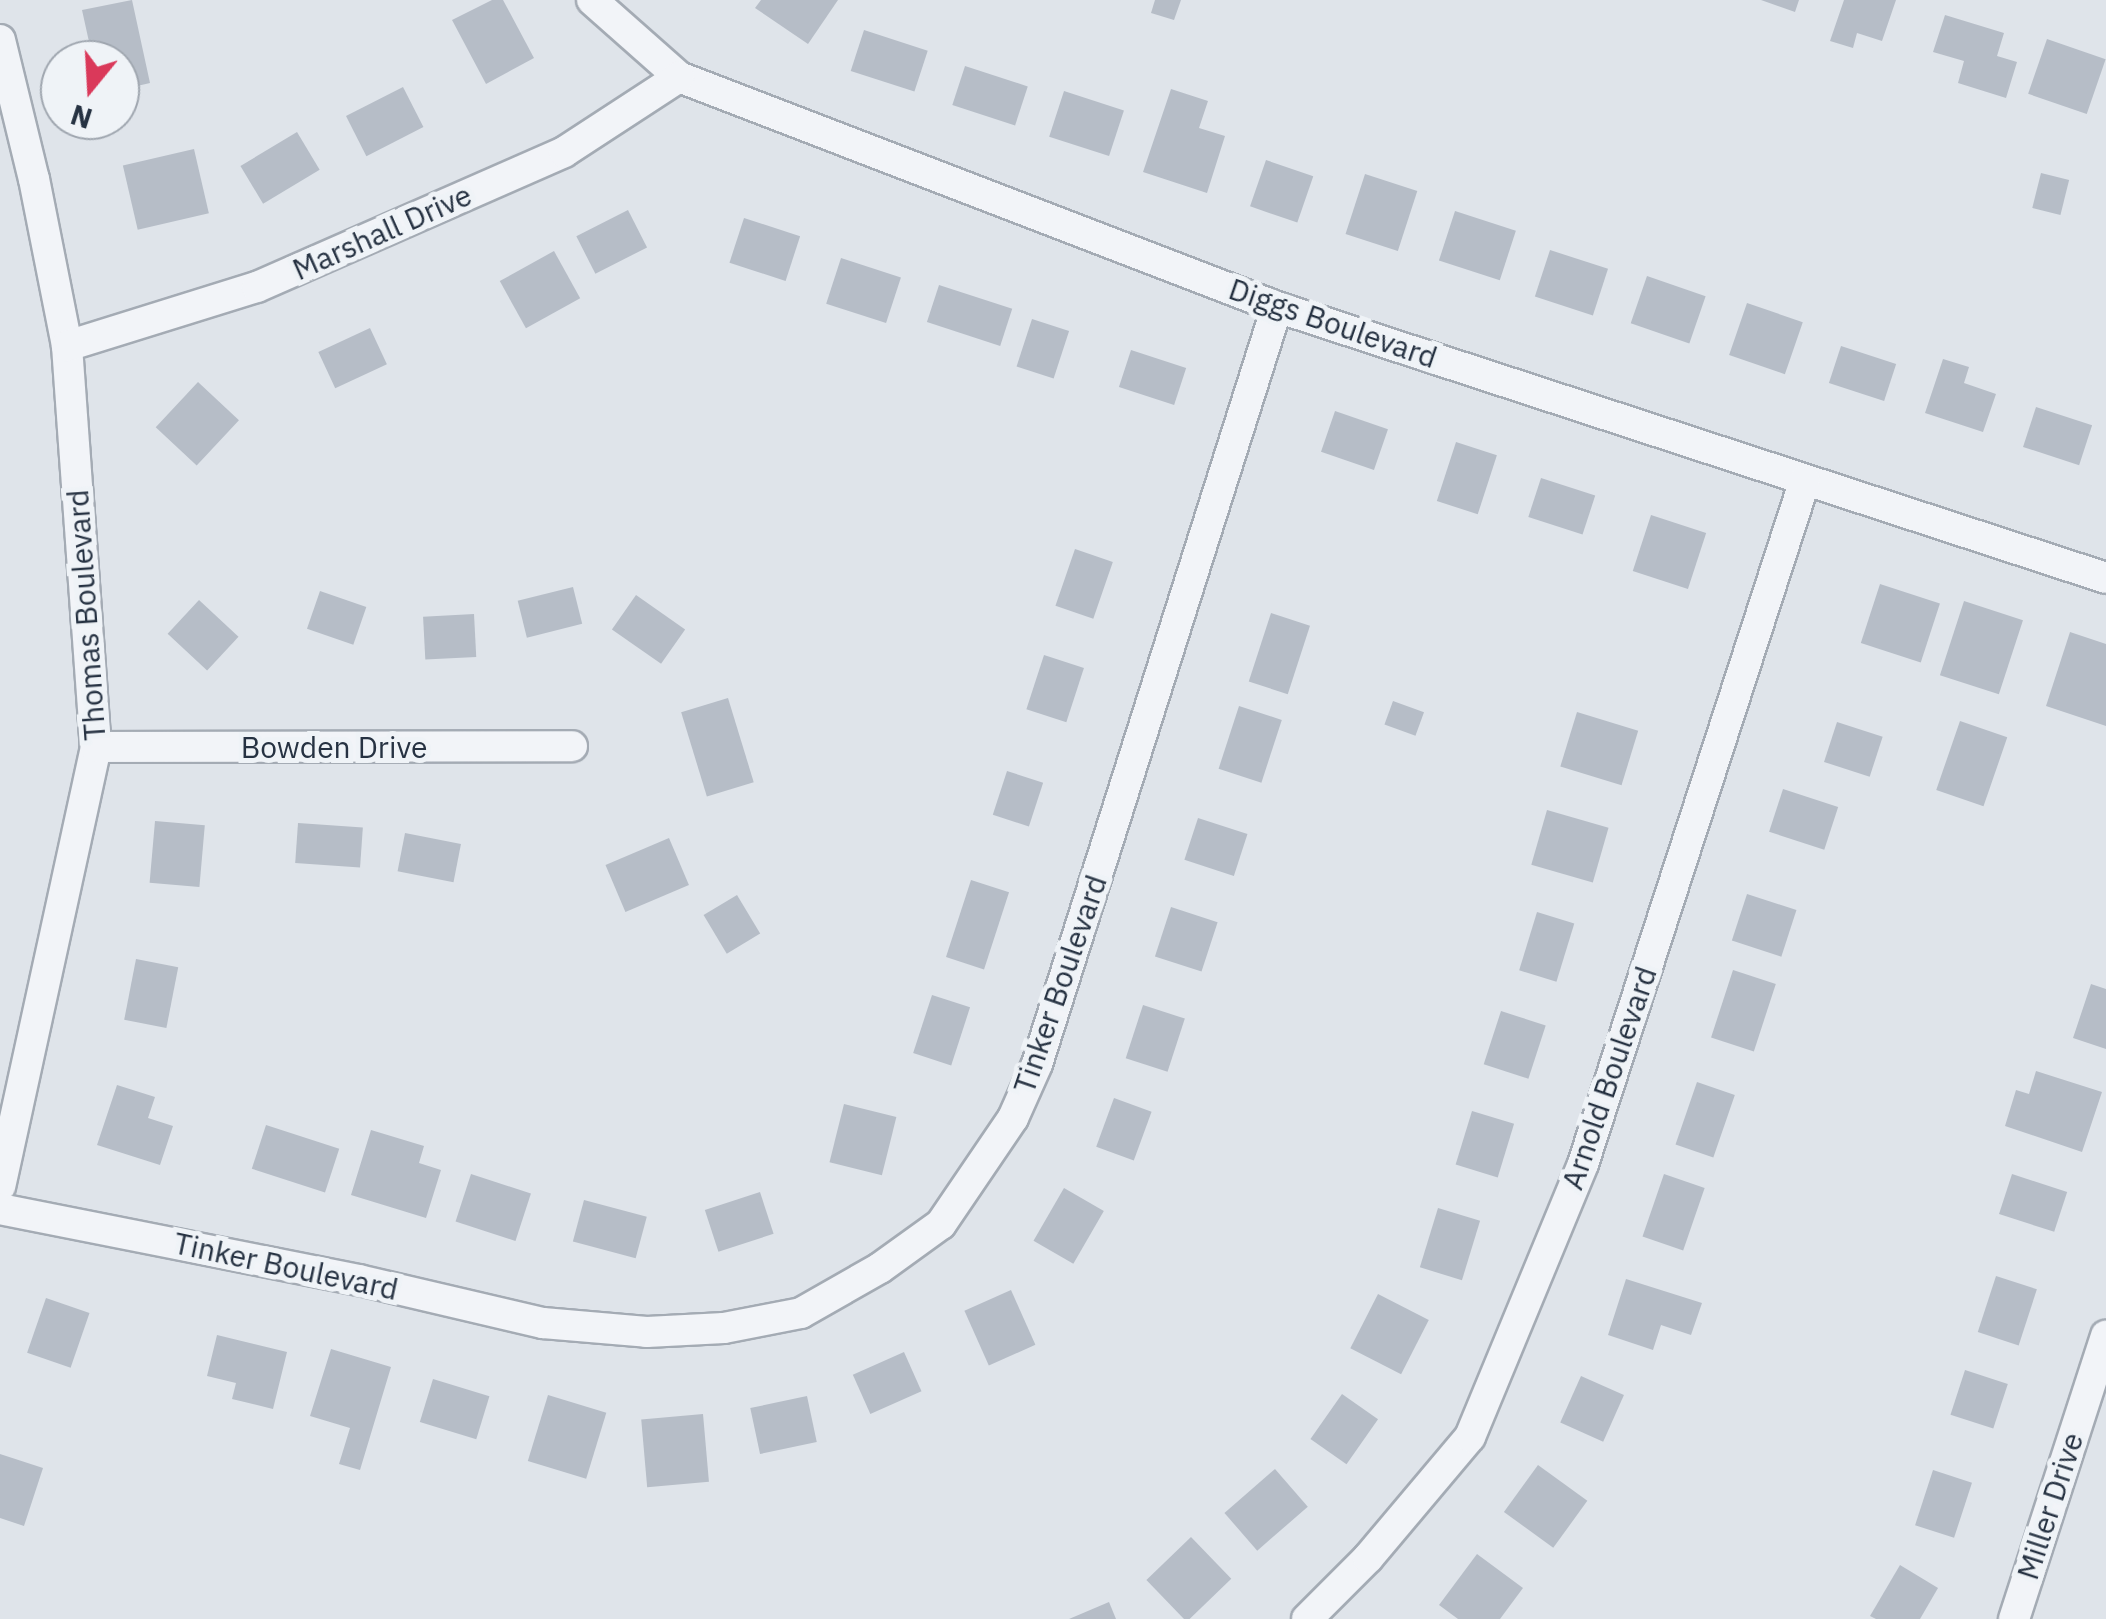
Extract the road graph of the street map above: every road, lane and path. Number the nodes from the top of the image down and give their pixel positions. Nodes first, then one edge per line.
1 (592, 0) edge
2 (0, 40) edge
3 (679, 77) junction
4 (1278, 306) junction
5 (67, 346) junction
6 (1805, 480) junction
7 (2106, 578) edge
8 (572, 746) dead end
9 (96, 748) junction
10 (0, 1186) edge
11 (0, 1208) edge
12 (2106, 1336) edge
13 (1307, 1619) edge
14 (2014, 1619) edge

1 - 3 street, Diggs Boulevard
2 - 5 street, Thomas Boulevard
3 - 4 street, Diggs Boulevard
3 - 5 street, Marshall Drive
4 - 6 street, Diggs Boulevard
4 - 11 street, Tinker Boulevard
5 - 9 street, Thomas Boulevard
6 - 7 street, Diggs Boulevard
6 - 13 street, Arnold Boulevard
8 - 9 street, Bowden Drive
9 - 10 street, Thomas Boulevard
12 - 14 street, Miller Drive

